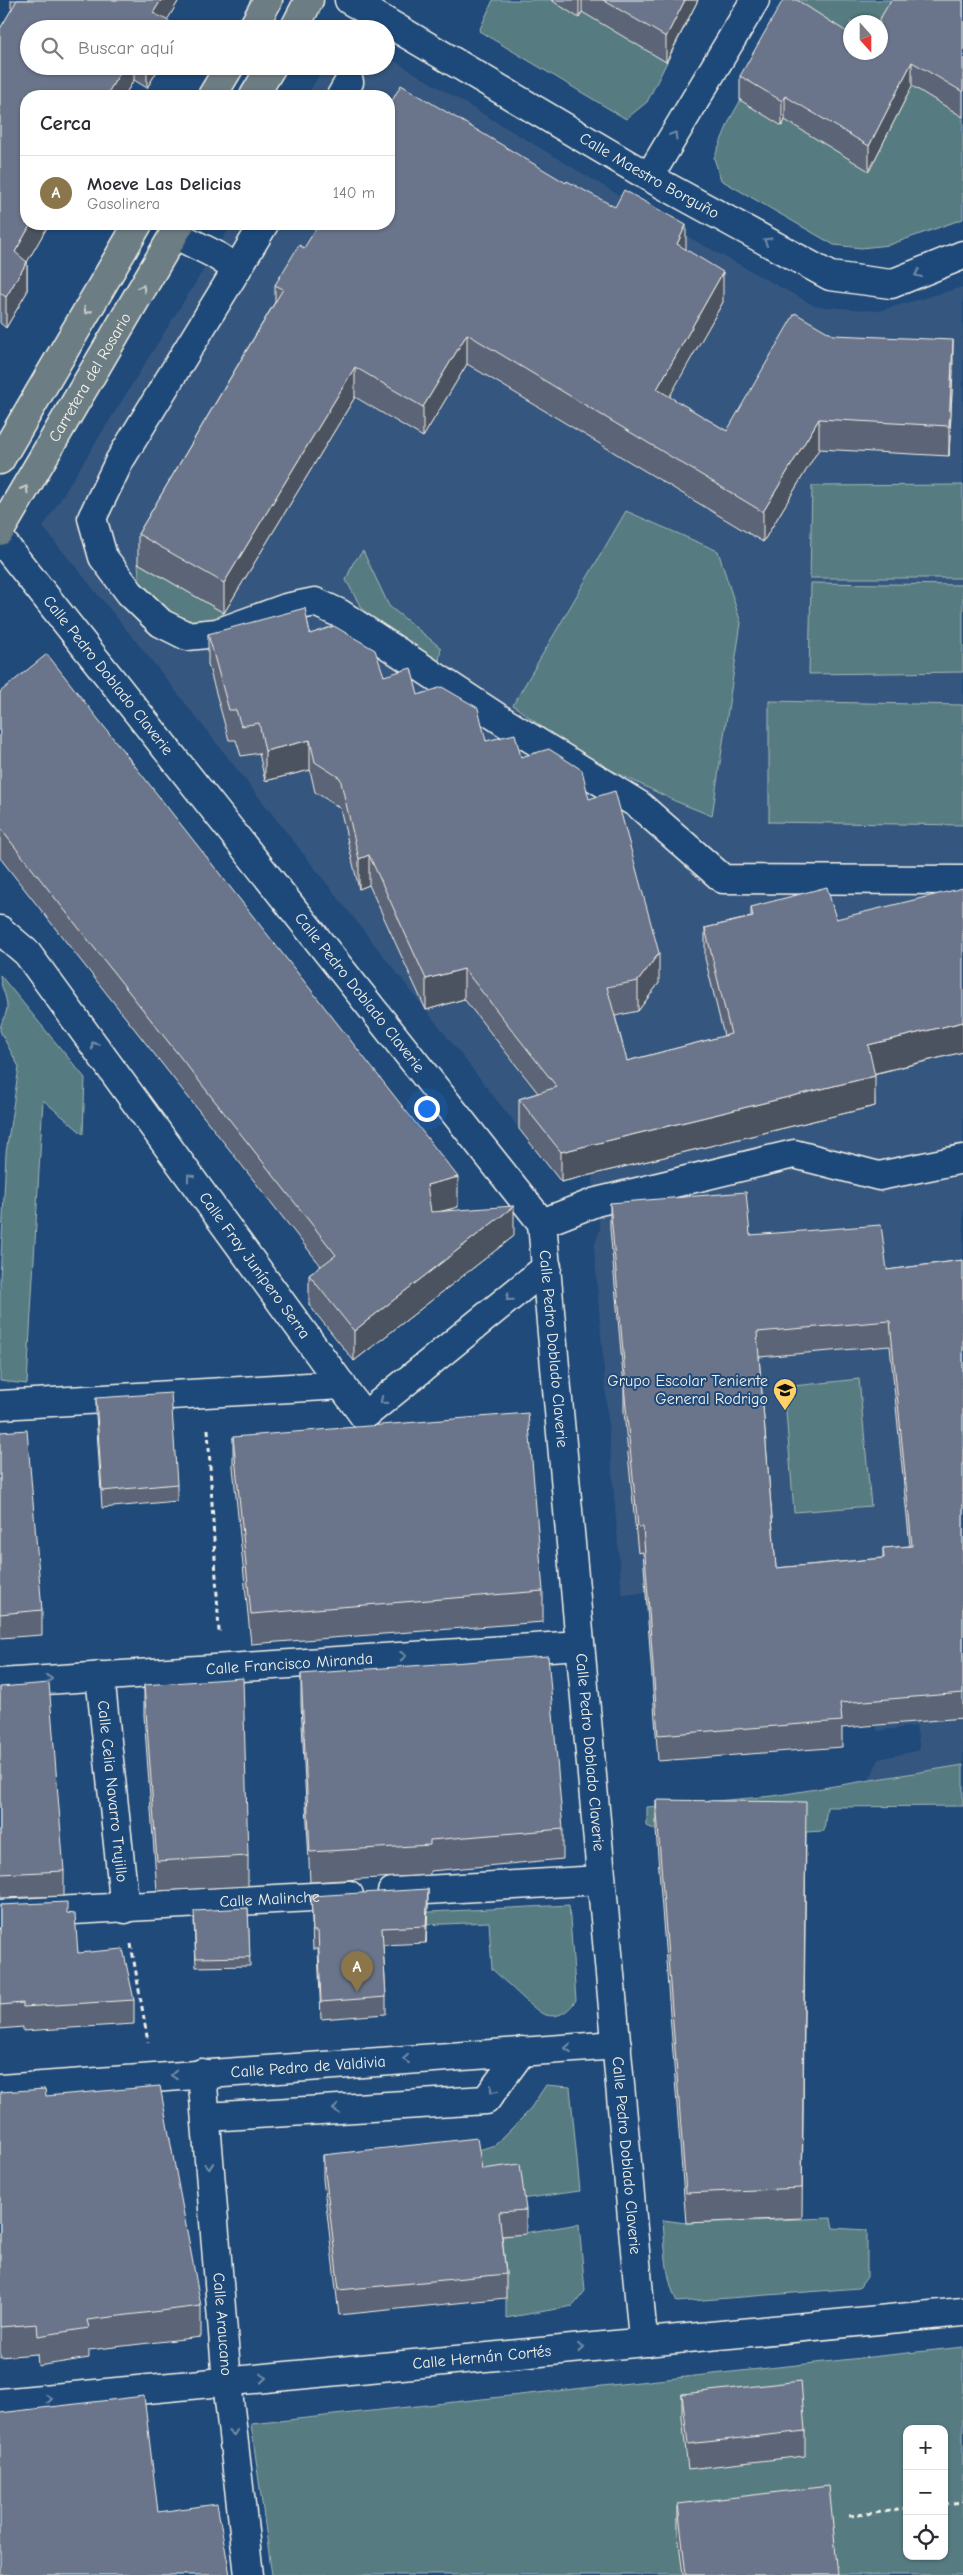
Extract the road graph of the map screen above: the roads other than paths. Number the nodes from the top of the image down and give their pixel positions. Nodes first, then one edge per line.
1 (268, 0) edge
2 (309, 0) edge
3 (350, 0) edge
4 (754, 0) edge
5 (257, 20) edge
6 (299, 20) edge
7 (384, 20) edge
8 (395, 27) edge
9 (225, 75) edge
10 (267, 75) edge
11 (216, 90) edge
12 (258, 90) edge
13 (649, 177) junction
14 (134, 230) edge
15 (176, 230) edge
16 (178, 230) edge
17 (260, 230) edge
18 (963, 255) edge
19 (237, 269) junction
20 (0, 460) edge
21 (0, 531) edge
22 (0, 539) edge
23 (963, 880) edge
24 (0, 930) edge
25 (963, 1159) edge
26 (542, 1222) junction
27 (546, 1267) junction
28 (342, 1385) junction
29 (0, 1405) edge
30 (580, 1646) junction
31 (100, 1676) junction
32 (0, 1683) edge
33 (600, 1880) junction
34 (126, 1909) junction
35 (0, 1914) edge
36 (617, 2045) junction
37 (522, 2051) junction
38 (202, 2073) junction
39 (0, 2089) edge
40 (206, 2117) junction
41 (963, 2312) edge
42 (648, 2342) junction
43 (227, 2382) junction
44 (0, 2403) edge
45 (249, 2575) edge

1 - 5 main road
2 - 6 main road
3 - 7 street, Calle Maestro Borguño
13 -> 4 street
8 - 13 street, Calle Maestro Borguño
9 - 11 main road
10 - 12 main road
18 -> 13 street, Calle Maestro Borguño
14 -> 20 main road
21 -> 15 main road, Carretera del Rosario
16 - 19 street
17 - 19 street
19 - 23 street
22 - 26 street, Calle Pedro Doblado Claverie
28 -> 24 street, Calle Fray Junípero Serra
25 - 26 street
26 - 27 street, Calle Pedro Doblado Claverie
27 -> 28 street, Calle Fray Junípero Serra
27 - 30 street, Calle Pedro Doblado Claverie
28 - 29 street
31 -> 30 street, Calle Francisco Miranda
30 - 33 street, Calle Pedro Doblado Claverie
32 -> 31 street, Calle Francisco Miranda
31 - 34 street, Calle Celia Navarro Trujillo
33 - 34 street, Calle Malinche
33 - 36 street, Calle Pedro Doblado Claverie
34 - 35 street, Calle Malinche
36 -> 37 street, Calle Pedro de Valdivia
36 - 42 street, Calle Pedro Doblado Claverie
37 -> 38 street, Calle Pedro de Valdivia
37 -> 40 street
38 -> 39 street, Calle Pedro de Valdivia
38 - 40 street, Calle Araucano
40 -> 43 street, Calle Araucano
41 - 42 street, Calle Hernán Cortés
43 -> 42 street, Calle Hernán Cortés
44 -> 43 street, Calle Hernán Cortés
43 -> 45 street, Calle Araucano

